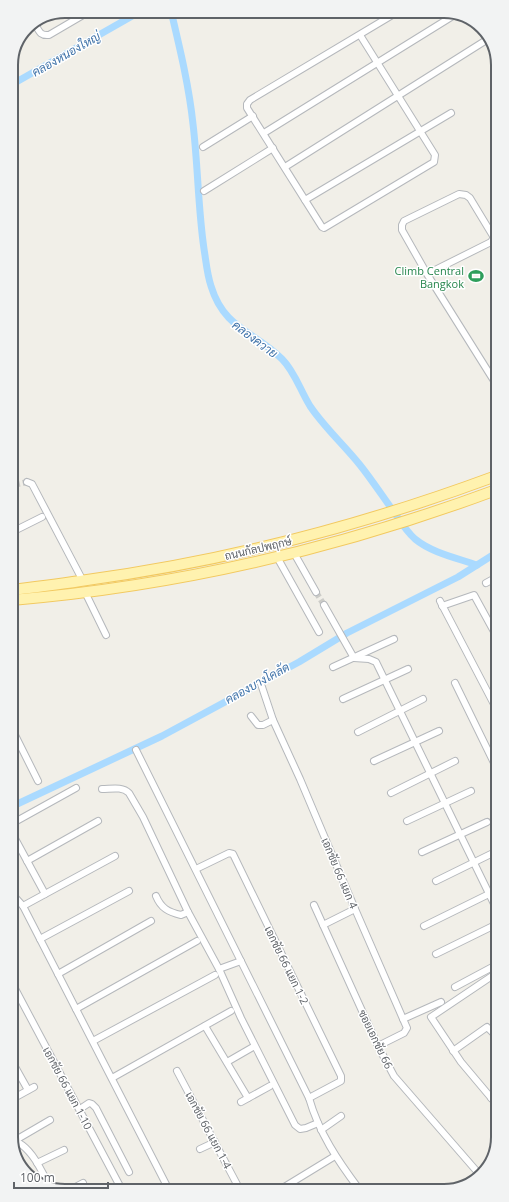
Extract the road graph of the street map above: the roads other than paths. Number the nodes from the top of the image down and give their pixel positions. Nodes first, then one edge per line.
1 (78, 18) edge
2 (388, 18) edge
3 (449, 18) edge
4 (37, 28) edge
5 (360, 35) junction
6 (484, 41) edge
7 (377, 63) junction
8 (398, 96) junction
9 (451, 113) dead end
10 (253, 116) junction
11 (420, 132) junction
12 (264, 133) junction
13 (203, 148) dead end
14 (273, 148) junction
15 (285, 167) junction
16 (204, 190) dead end
17 (306, 200) junction
18 (491, 233) edge
19 (491, 242) edge
20 (427, 274) junction
21 (491, 376) edge
22 (491, 478) edge
23 (27, 482) dead end
24 (491, 492) edge
25 (42, 517) dead end
26 (18, 529) edge
27 (294, 553) junction
28 (277, 557) junction
29 (491, 580) edge
30 (83, 581) junction
31 (486, 583) dead end
32 (18, 589) edge
33 (85, 592) junction
34 (316, 592) tunnel mouth
35 (18, 599) edge
36 (324, 605) tunnel mouth
37 (491, 626) edge
38 (319, 632) dead end
39 (106, 636) dead end
40 (394, 639) dead end
41 (354, 658) junction
42 (333, 667) dead end
43 (408, 669) dead end
44 (385, 680) junction
45 (455, 682) dead end
46 (261, 684) dead end
47 (343, 699) dead end
48 (491, 699) edge
49 (424, 700) dead end
50 (400, 710) junction
51 (251, 716) dead end
52 (273, 720) junction
53 (440, 731) dead end
54 (358, 732) dead end
55 (18, 741) edge
56 (415, 743) junction
57 (136, 750) dead end
58 (491, 757) edge
59 (374, 761) dead end
60 (455, 761) dead end
61 (430, 773) junction
62 (38, 782) dead end
63 (76, 788) dead end
64 (102, 789) dead end
65 (471, 791) dead end
66 (391, 793) dead end
67 (445, 803) junction
68 (18, 820) edge
69 (98, 821) dead end
70 (407, 821) dead end
71 (487, 822) dead end
72 (460, 834) junction
73 (18, 844) edge
74 (422, 852) dead end
75 (491, 855) edge
76 (115, 856) dead end
77 (27, 861) junction
78 (474, 862) junction
79 (196, 869) junction
80 (436, 881) dead end
81 (129, 891) dead end
82 (45, 894) junction
83 (490, 894) joint
84 (156, 896) dead end
85 (18, 900) edge
86 (314, 905) dead end
87 (23, 906) junction
88 (355, 909) junction
89 (188, 912) junction
90 (151, 922) dead end
91 (323, 925) junction
92 (424, 926) dead end
93 (491, 927) edge
94 (40, 939) junction
95 (197, 941) dead end
96 (436, 954) dead end
97 (241, 960) junction
98 (491, 968) edge
99 (217, 972) junction
100 (58, 974) junction
101 (491, 980) edge
102 (455, 987) dead end
103 (18, 994) edge
104 (441, 1002) dead end
105 (76, 1009) junction
106 (231, 1011) dead end
107 (403, 1019) junction
108 (205, 1026) junction
109 (491, 1031) edge
110 (93, 1041) junction
111 (378, 1046) junction
112 (253, 1047) dead end
113 (453, 1050) junction
114 (227, 1062) junction
115 (18, 1070) edge
116 (177, 1071) dead end
117 (112, 1078) junction
118 (270, 1086) dead end
119 (18, 1096) edge
120 (248, 1098) junction
121 (309, 1098) junction
122 (491, 1098) edge
123 (241, 1102) dead end
124 (80, 1109) junction
125 (341, 1116) dead end
126 (50, 1120) dead end
127 (318, 1123) junction
128 (321, 1130) junction
129 (18, 1138) edge
130 (19, 1142) edge
131 (215, 1142) junction
132 (200, 1149) dead end
133 (64, 1150) dead end
134 (335, 1156) junction
135 (37, 1163) junction
136 (476, 1171) edge
137 (129, 1172) dead end
138 (46, 1180) edge
139 (119, 1184) edge
140 (166, 1184) edge
141 (237, 1184) edge
142 (289, 1184) edge
143 (354, 1184) edge

1 - 4 street
2 - 5 street
3 - 7 street
5 - 7 street
5 - 10 street
6 - 8 street
7 - 8 street
7 - 12 street
8 - 11 street
8 - 15 street
9 - 11 street
10 - 12 street
10 - 13 street
11 - 17 street
11 - 17 street
12 - 14 street
14 - 15 street
14 - 16 street
15 - 17 street
18 - 20 street
19 - 20 street
20 - 21 street
22 - 30 main road, ถนนกัลปพฤกษ์
23 - 30 street
24 - 27 main road, ถนนกัลปพฤกษ์
25 - 26 street
27 - 28 main road, ถนนกัลปพฤกษ์
27 - 34 street
28 - 33 main road, ถนนกัลปพฤกษ์
28 - 38 street
29 - 31 street
30 - 32 main road, ถนนกัลปพฤกษ์
33 - 35 main road, ถนนกัลปพฤกษ์
33 - 39 street
36 - 41 street
37 - 48 street
40 - 41 street
41 - 42 street
41 - 44 street
43 - 44 street
44 - 47 street
44 - 50 street
45 - 58 street
46 - 52 street, เอกชัย 66 แยก 4
49 - 50 street
50 - 54 street
50 - 56 street
51 - 52 street
52 - 88 street, เอกชัย 66 แยก 4
53 - 56 street
55 - 62 street
56 - 59 street
56 - 61 street
57 - 79 street
60 - 61 street
61 - 66 street
61 - 67 street
63 - 68 street
64 - 89 street
65 - 67 street
67 - 70 street
67 - 72 street
69 - 77 street
71 - 72 street
72 - 74 street
72 - 78 street
73 - 77 street
75 - 78 street
76 - 82 street
77 - 82 street
78 - 80 street
78 - 83 street
79 - 97 street
79 - 121 street, เอกชัย 66 แยก 1-2
81 - 94 street
82 - 87 street
83 - 92 street
84 - 89 street
85 - 87 street
86 - 91 street, ซอยเอกชัย 66
87 - 94 street
88 - 91 street
88 - 107 street, เอกชัย 66 แยก 4
89 - 99 street
90 - 100 street
91 - 111 street, ซอยเอกชัย 66
93 - 96 street
94 - 100 street
95 - 105 street
97 - 99 street
97 - 121 street
98 - 102 street
99 - 110 street
99 - 127 street
100 - 105 street
101 - 113 street
103 - 124 street, เอกชัย 66 แยก 1-10
104 - 107 street
105 - 110 street
106 - 108 street
107 - 111 street
108 - 114 street
108 - 117 street
109 - 113 street
110 - 117 street
111 - 136 street, ซอยเอกชัย 66
112 - 114 street
113 - 122 street
114 - 120 street
115 - 119 street
116 - 131 street, เอกชัย 66 แยก 1-4
117 - 140 street
118 - 120 street
120 - 123 street
121 - 127 street
124 - 137 street
124 - 139 street, เอกชัย 66 แยก 1-10
125 - 128 street
126 - 129 street
127 - 128 street
128 - 134 street
130 - 135 street
131 - 132 street
131 - 141 street, เอกชัย 66 แยก 1-4
133 - 135 street
134 - 142 street
134 - 143 street
135 - 138 street

